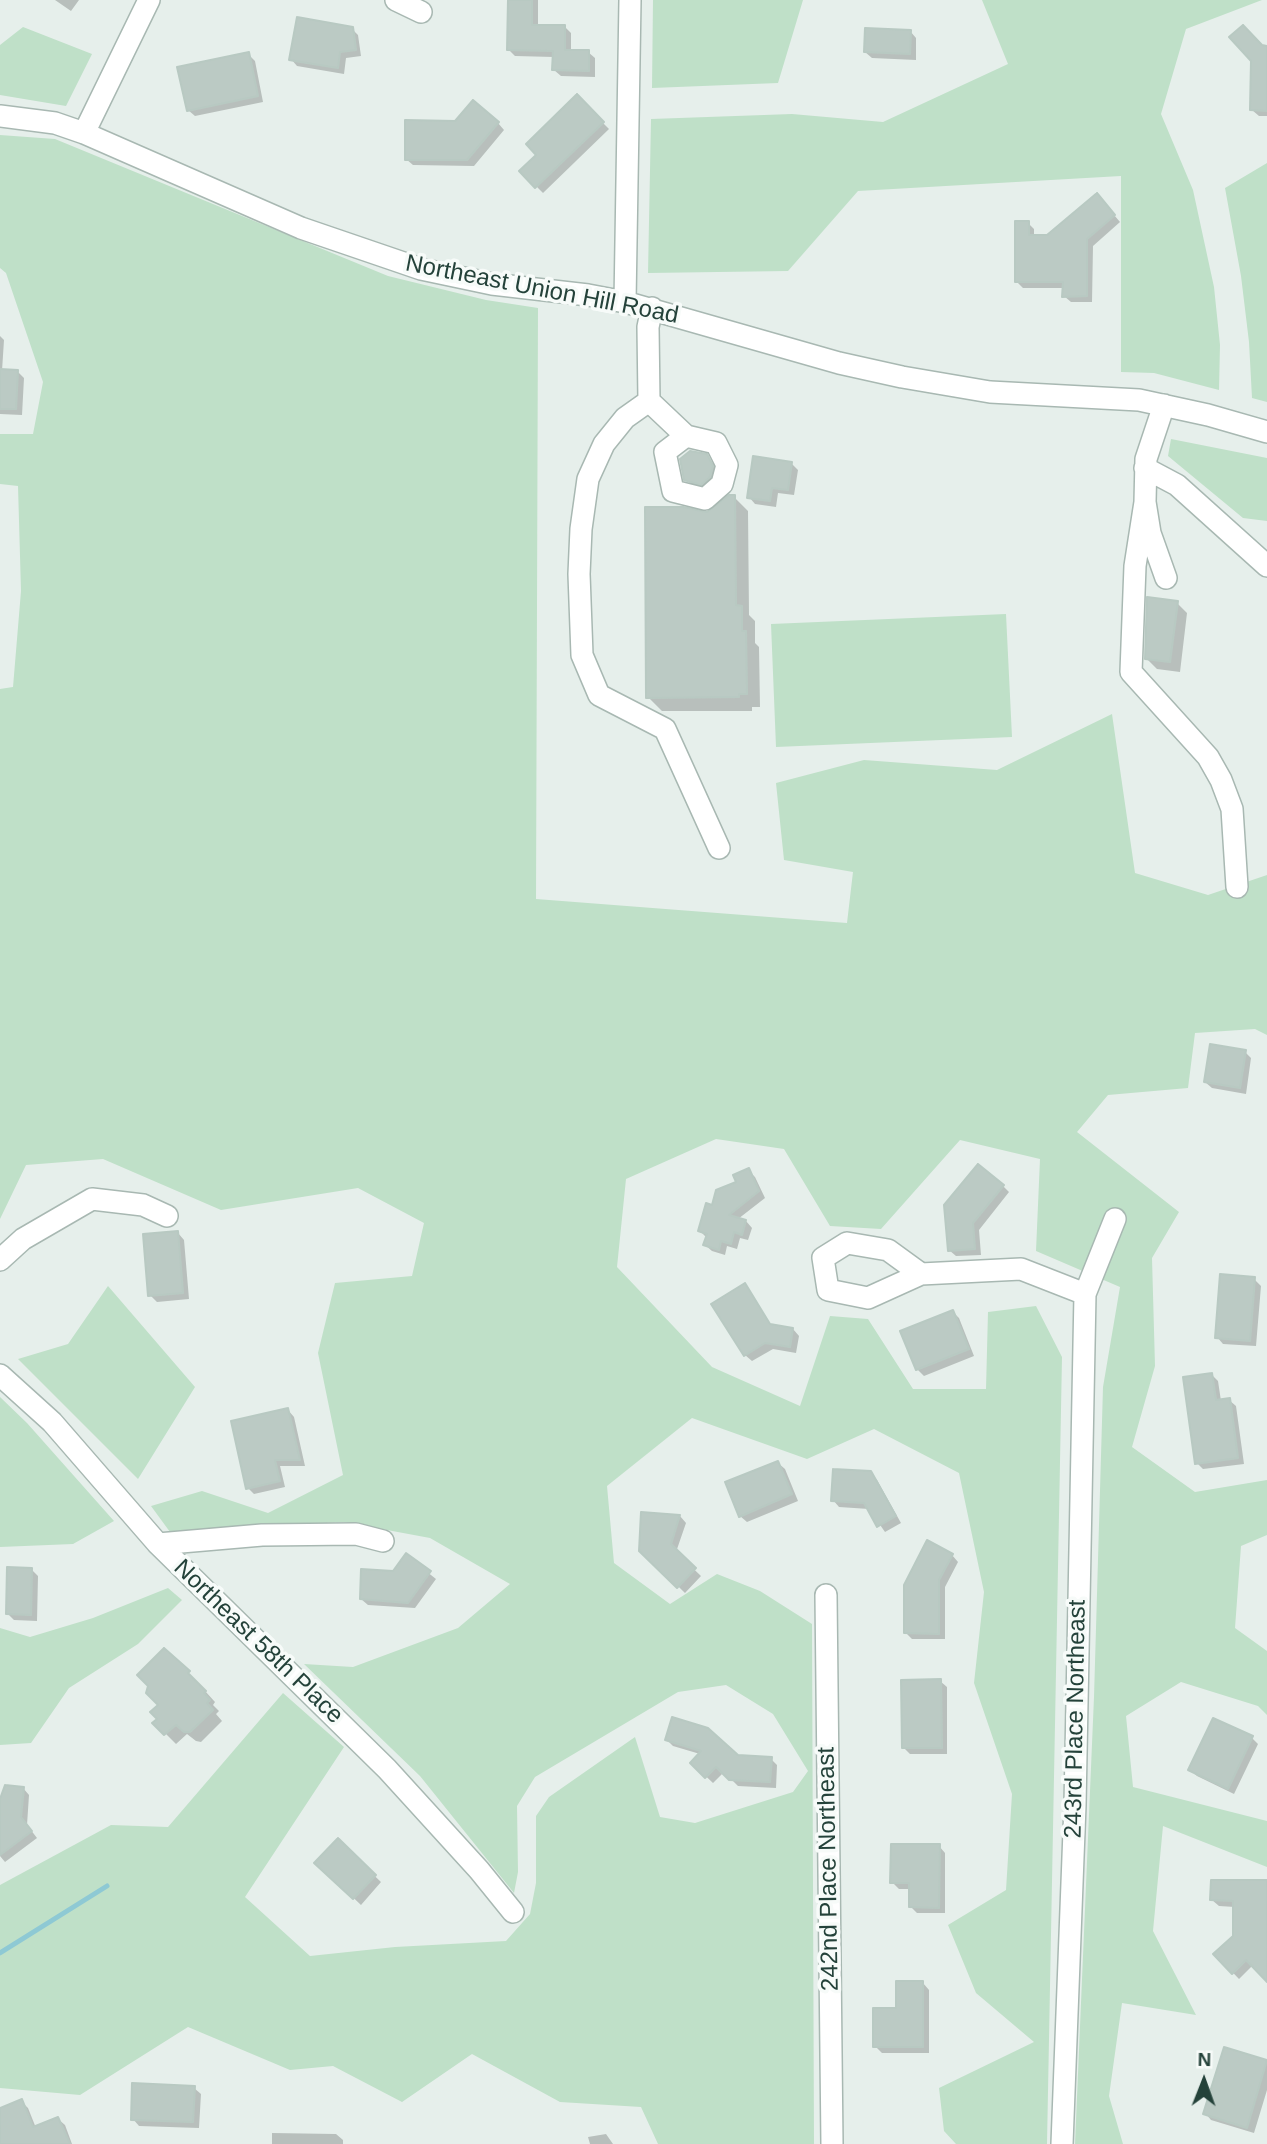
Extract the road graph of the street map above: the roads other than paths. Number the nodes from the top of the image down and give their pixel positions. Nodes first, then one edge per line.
1 (149, 0) edge
2 (396, 0) edge
3 (630, 0) edge
4 (421, 12) dead end
5 (0, 116) edge
6 (84, 133) junction
7 (625, 302) junction
8 (652, 308) junction
9 (649, 401) junction
10 (1164, 405) junction
11 (1267, 432) edge
12 (686, 436) dead end
13 (1145, 467) junction
14 (1145, 502) junction
15 (1267, 566) edge
16 (1166, 578) dead end
17 (719, 848) dead end
18 (1237, 887) dead end
19 (167, 1216) dead end
20 (1115, 1219) dead end
21 (0, 1260) edge
22 (921, 1274) dead end
23 (1085, 1294) junction
24 (0, 1375) edge
25 (383, 1541) dead end
26 (158, 1544) junction
27 (826, 1595) dead end
28 (513, 1912) dead end
29 (832, 2144) edge
30 (1062, 2144) edge

1 - 6 street
2 - 4 street
3 - 7 street
5 - 6 street, Northeast Union Hill Road
6 - 7 street, Northeast Union Hill Road
7 - 8 street, Northeast Union Hill Road
8 - 9 street
8 - 10 street, Northeast Union Hill Road
9 - 12 street
9 - 17 street
10 - 11 street, Northeast Union Hill Road
10 - 13 street
13 - 14 street
13 - 15 street
14 - 16 street
14 - 18 street
19 - 21 street
20 - 23 street
22 - 23 street
23 - 30 street, 243rd Place Northeast
24 - 26 street, Northeast 58th Place
25 - 26 street
26 - 28 street, Northeast 58th Place
27 - 29 street, 242nd Place Northeast

